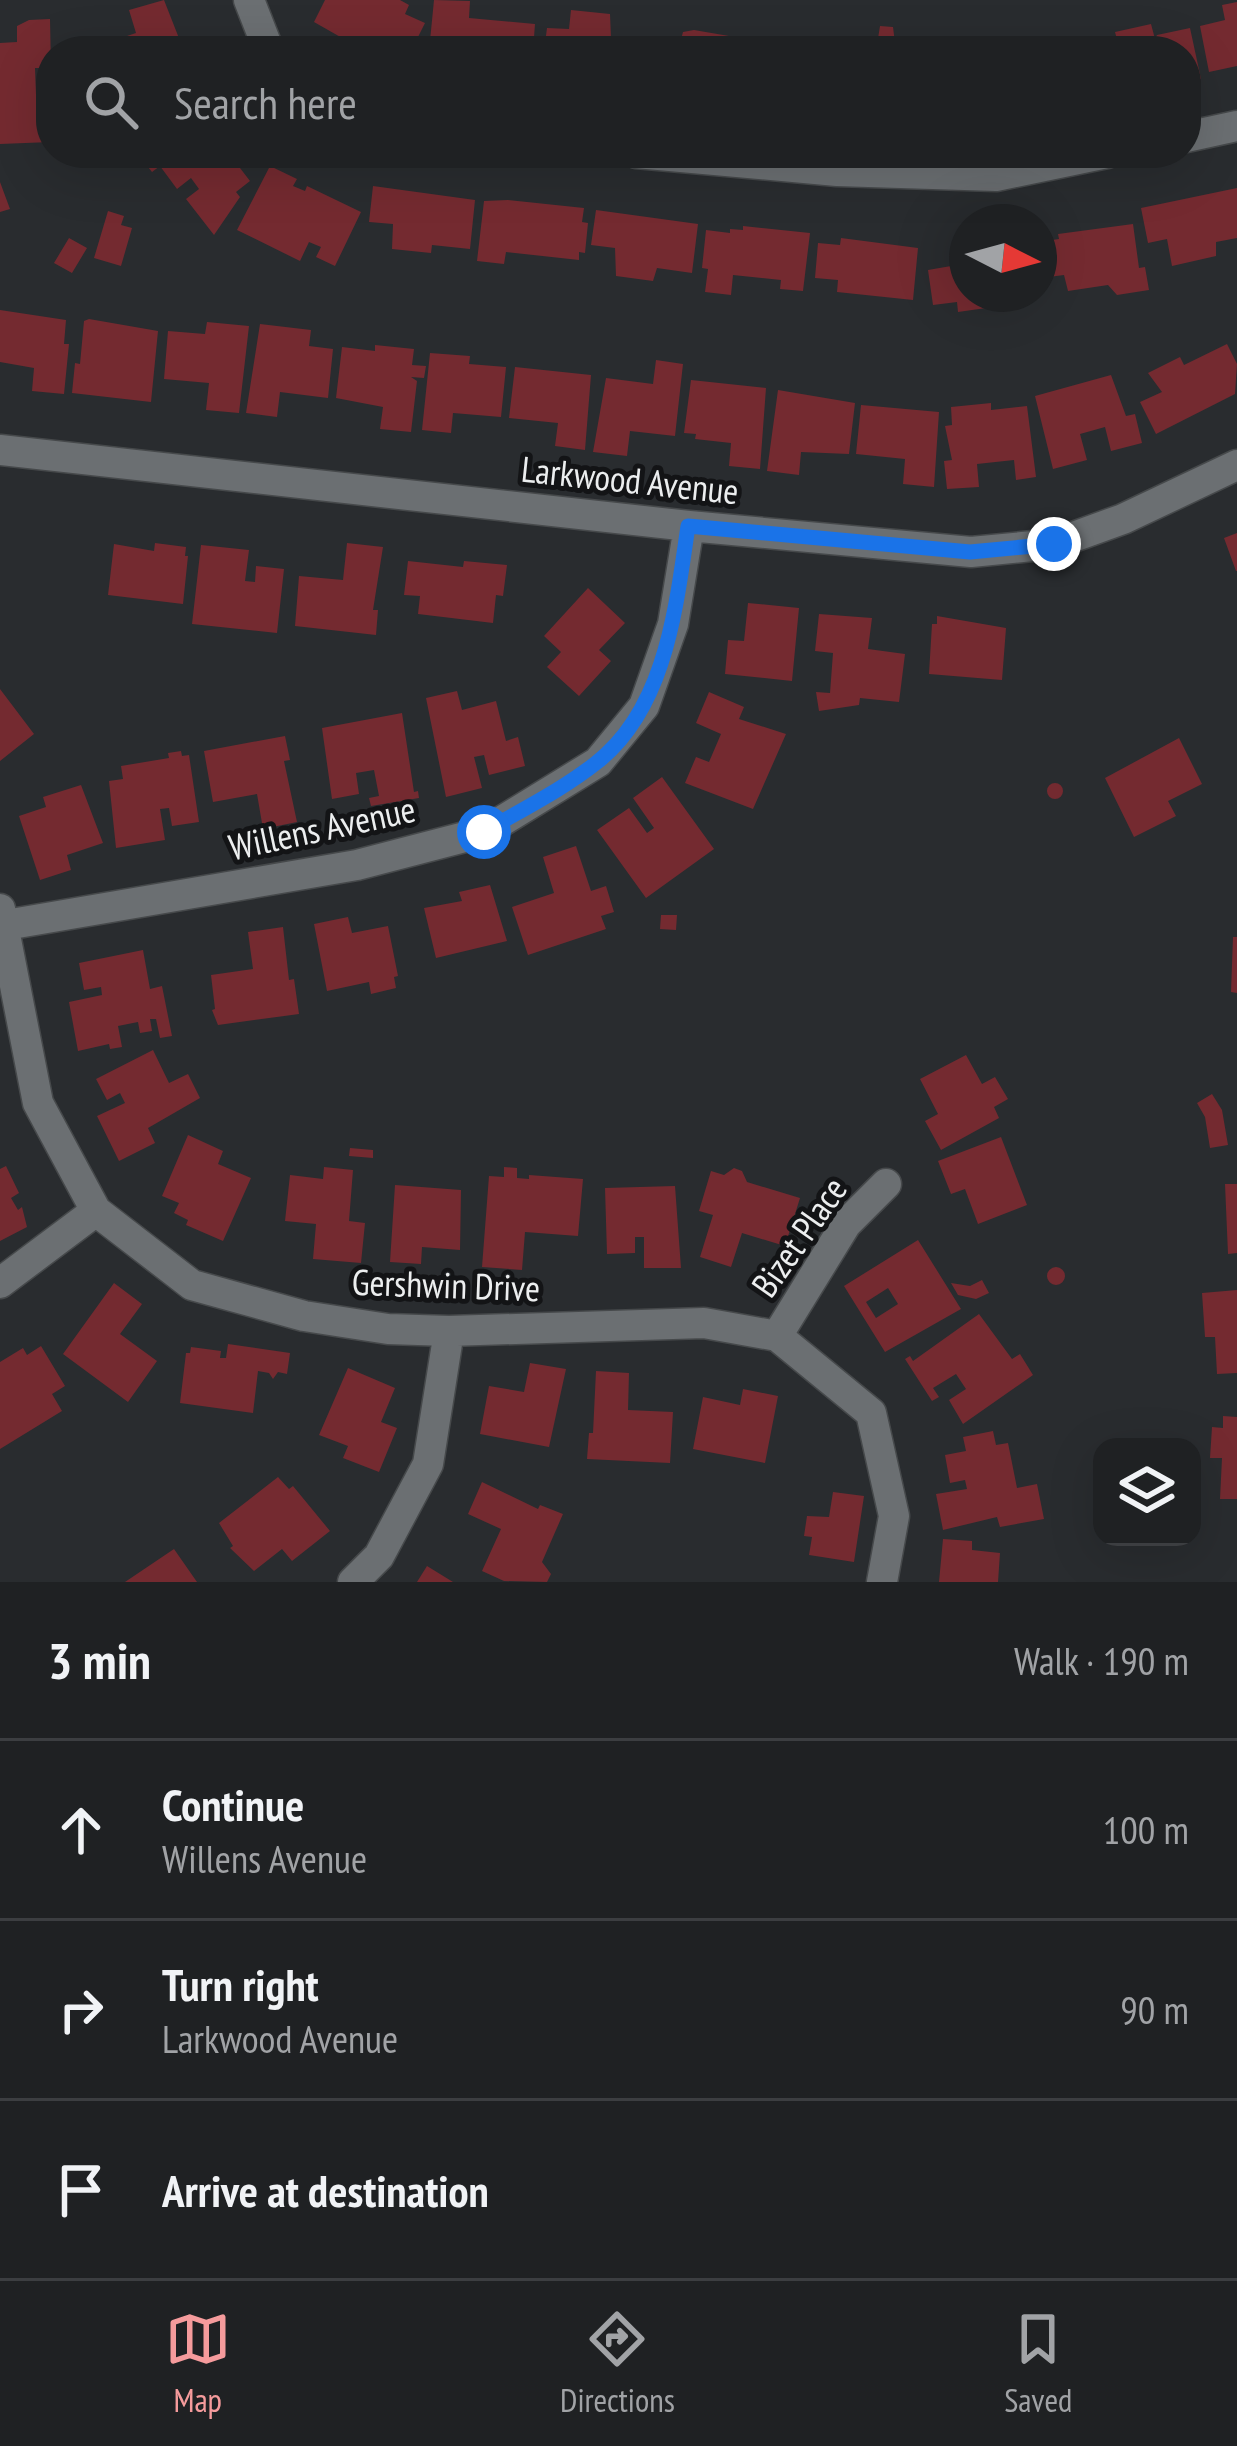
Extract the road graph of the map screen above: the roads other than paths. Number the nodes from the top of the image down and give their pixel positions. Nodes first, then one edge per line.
1 (249, 0) edge
2 (263, 36) edge
3 (1237, 126) edge
4 (1201, 134) edge
5 (804, 168) edge
6 (1034, 168) edge
7 (0, 450) edge
8 (1237, 465) edge
9 (688, 526) junction
10 (1, 920) edge
11 (886, 1184) dead end
12 (96, 1211) junction
13 (0, 1283) edge
14 (449, 1331) junction
15 (777, 1336) junction
16 (352, 1582) edge
17 (882, 1582) edge

1 - 2 street
3 - 4 street
5 - 6 street
7 - 9 street, Larkwood Avenue
8 - 9 street, Larkwood Avenue
9 - 10 street, Willens Avenue
10 - 12 street, Gershwin Drive
11 - 15 street, Bizet Place
12 - 13 street
12 - 14 street, Gershwin Drive
14 - 15 street, Gershwin Drive
14 - 16 street
15 - 17 street, Gershwin Drive

